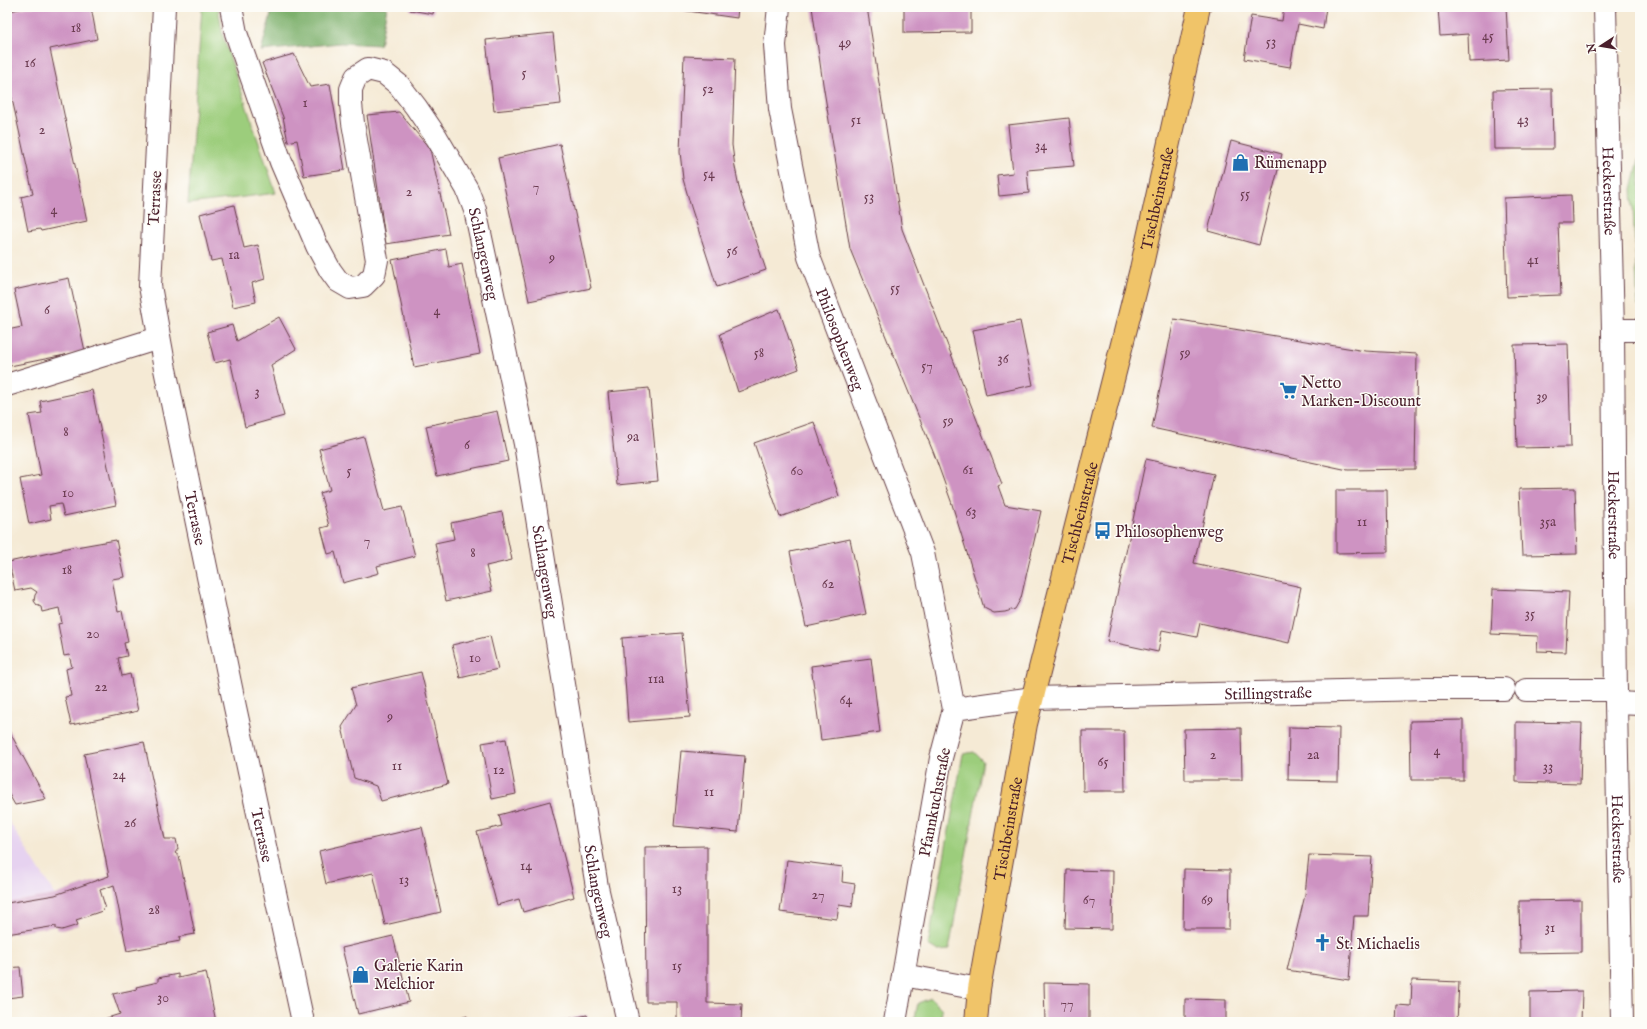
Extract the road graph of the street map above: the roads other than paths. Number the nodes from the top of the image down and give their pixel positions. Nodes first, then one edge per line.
1 (164, 7) edge
2 (231, 7) edge
3 (780, 7) edge
4 (1199, 7) edge
5 (1605, 7) edge
6 (1613, 330) junction
7 (1640, 330) edge
8 (159, 338) junction
9 (7, 385) edge
10 (1504, 689) dead end
11 (1526, 690) dead end
12 (1616, 696) junction
13 (1033, 698) junction
14 (1640, 704) edge
15 (954, 709) junction
16 (903, 975) junction
17 (979, 989) junction
18 (303, 1022) edge
19 (628, 1022) edge
20 (895, 1022) edge
21 (976, 1022) edge
22 (1622, 1022) edge

1 - 8 street, Terrasse
2 - 19 street, Schlangenweg
3 - 15 street, Philosophenweg
4 - 13 main road, Tischbeinstraße
5 - 6 street, Heckerstraße
6 - 7 street
6 - 12 street, Heckerstraße
8 - 9 street
8 - 18 street, Terrasse
10 - 13 street, Stillingstraße
11 - 12 street
12 - 14 street
12 - 22 street, Heckerstraße
13 - 15 street
13 - 17 main road, Tischbeinstraße
15 - 16 street, Pfannkuchstraße
16 - 17 street
16 - 20 street, Pfannkuchstraße
17 - 21 main road, Tischbeinstraße

